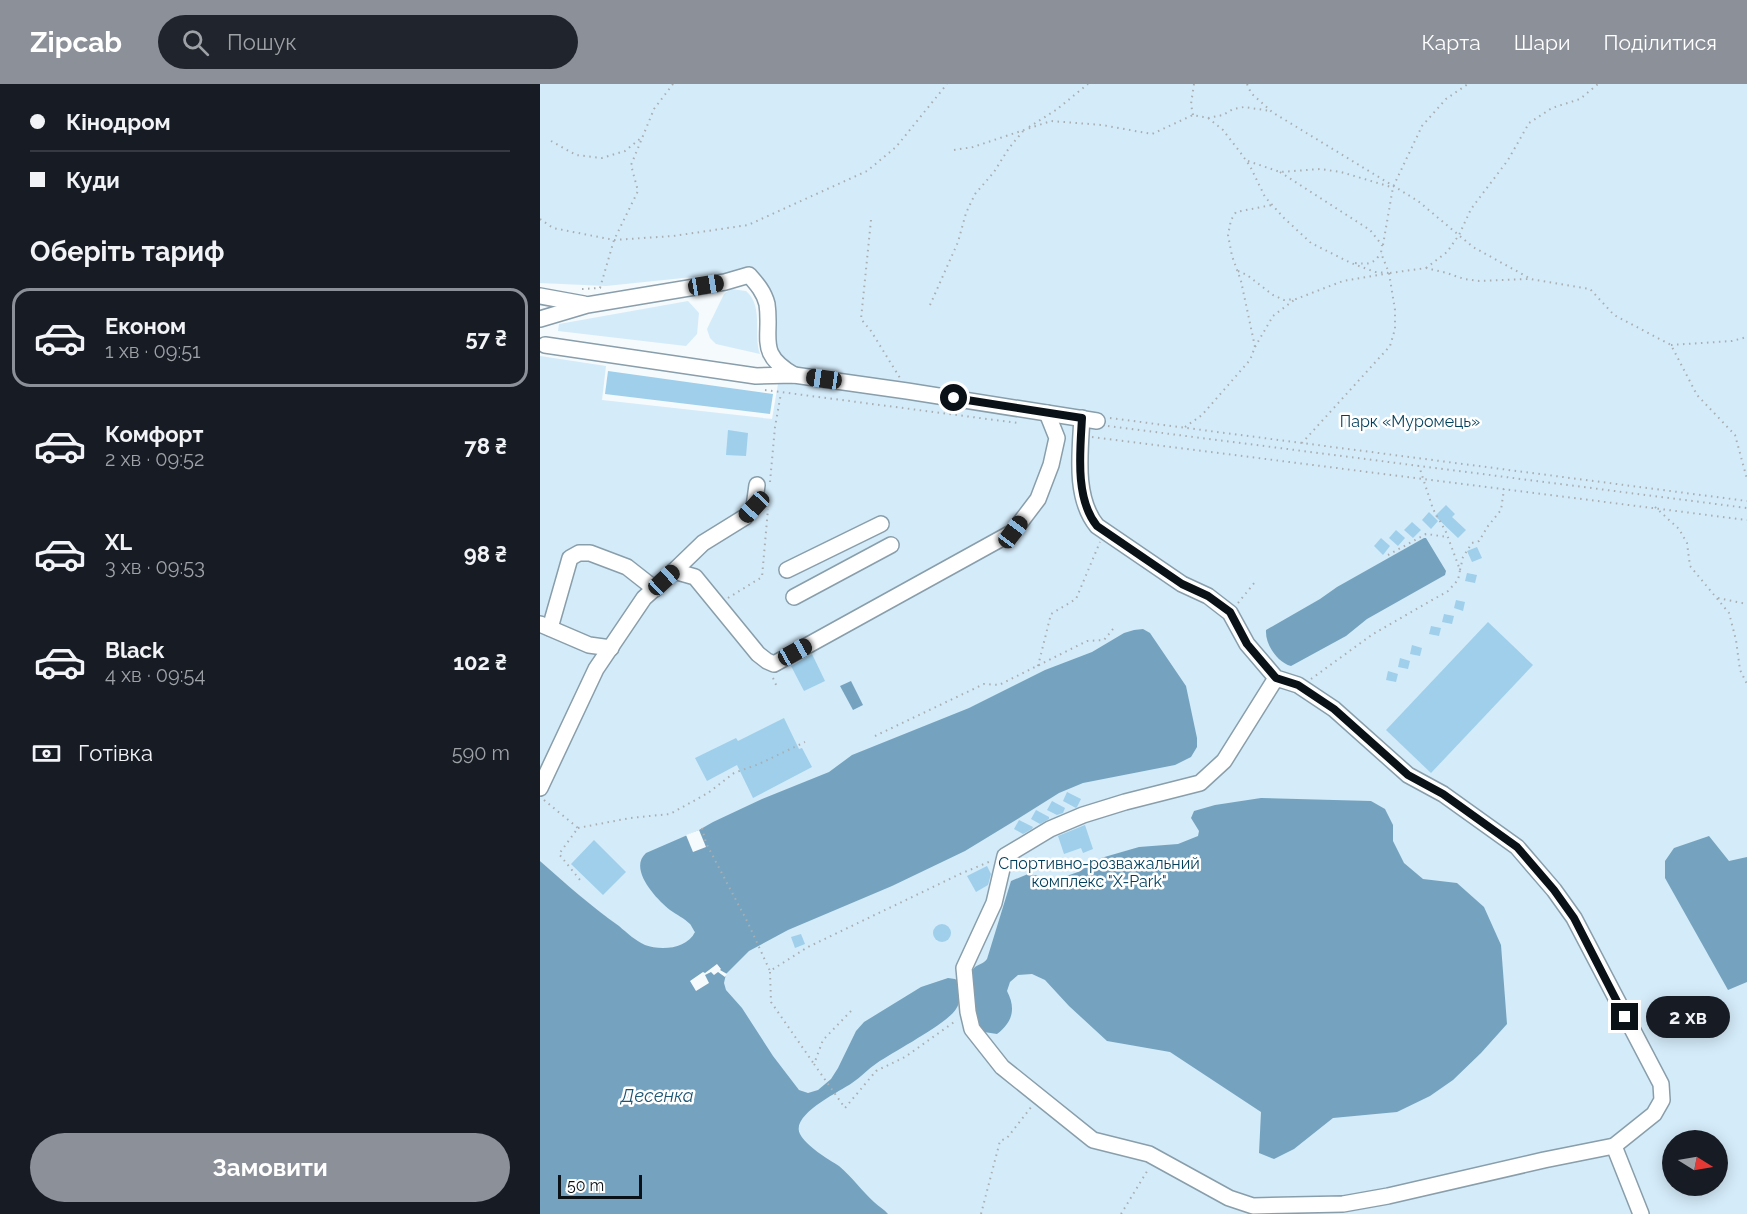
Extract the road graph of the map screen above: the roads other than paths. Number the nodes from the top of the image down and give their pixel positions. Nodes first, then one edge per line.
1 (540, 296) edge
2 (587, 305) junction
3 (540, 320) edge
4 (545, 345) dead end
5 (794, 375) junction
6 (1047, 413) junction
7 (1082, 418) junction
8 (1097, 421) road end
9 (757, 485) dead end
10 (881, 524) dead end
11 (891, 545) dead end
12 (787, 570) dead end
13 (674, 571) junction
14 (655, 589) junction
15 (794, 597) dead end
16 (545, 626) edge
17 (610, 648) junction
18 (1276, 678) junction
19 (540, 788) edge
20 (1614, 1146) junction
21 (1641, 1214) edge

1 - 2 street
2 - 3 street
2 - 5 street
4 - 5 street
5 - 6 street
6 - 7 street
6 - 13 street
7 - 8 street
7 - 18 street
9 - 13 street
10 - 12 street
11 - 15 street
13 - 14 street
14 - 16 street
14 - 17 street
16 - 17 street
17 - 19 street
18 - 20 street
18 - 20 street
20 - 21 street

